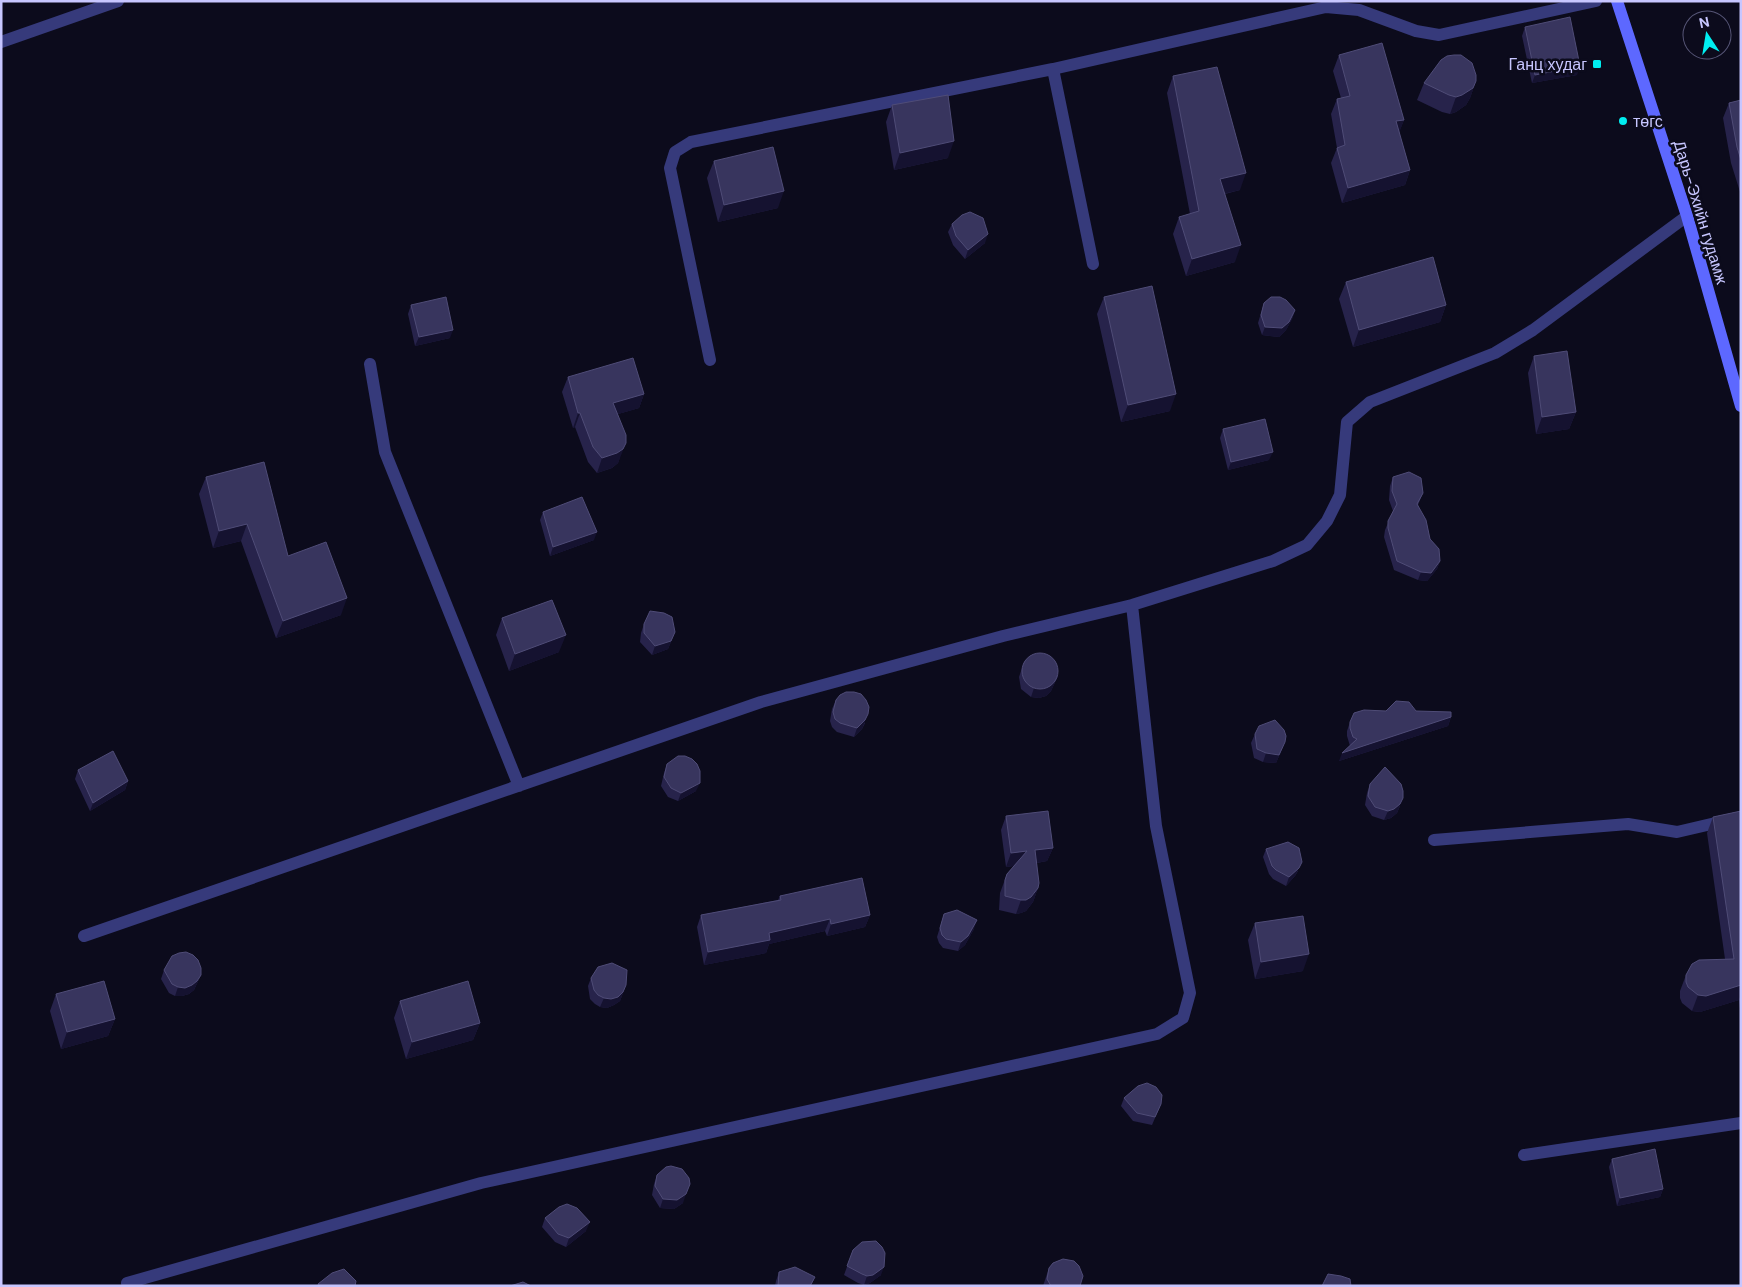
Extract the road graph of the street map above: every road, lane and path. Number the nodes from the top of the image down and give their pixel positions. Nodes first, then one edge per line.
1 (118, 1) edge
2 (1596, 1) edge
3 (1617, 1) edge
4 (1, 42) edge
5 (1053, 69) junction
6 (1687, 216) junction
7 (1093, 264) dead end
8 (710, 360) dead end
9 (370, 364) dead end
10 (1738, 388) edge
11 (1741, 406) edge
12 (1132, 605) junction
13 (519, 786) junction
14 (1741, 817) edge
15 (1434, 840) dead end
16 (84, 936) dead end
17 (1741, 1123) edge
18 (1524, 1155) dead end
19 (127, 1282) dead end

1 - 4 street
2 - 5 street
3 - 6 main road, Дарь-Эхийн гудамж
5 - 7 street
5 - 8 street
6 - 10 main road, Дарь-Эхийн гудамж
6 - 12 street
9 - 13 street
10 - 11 main road, Дарь-Эхийн гудамж
12 - 13 street
12 - 19 street
13 - 16 street
14 - 15 street
17 - 18 street

